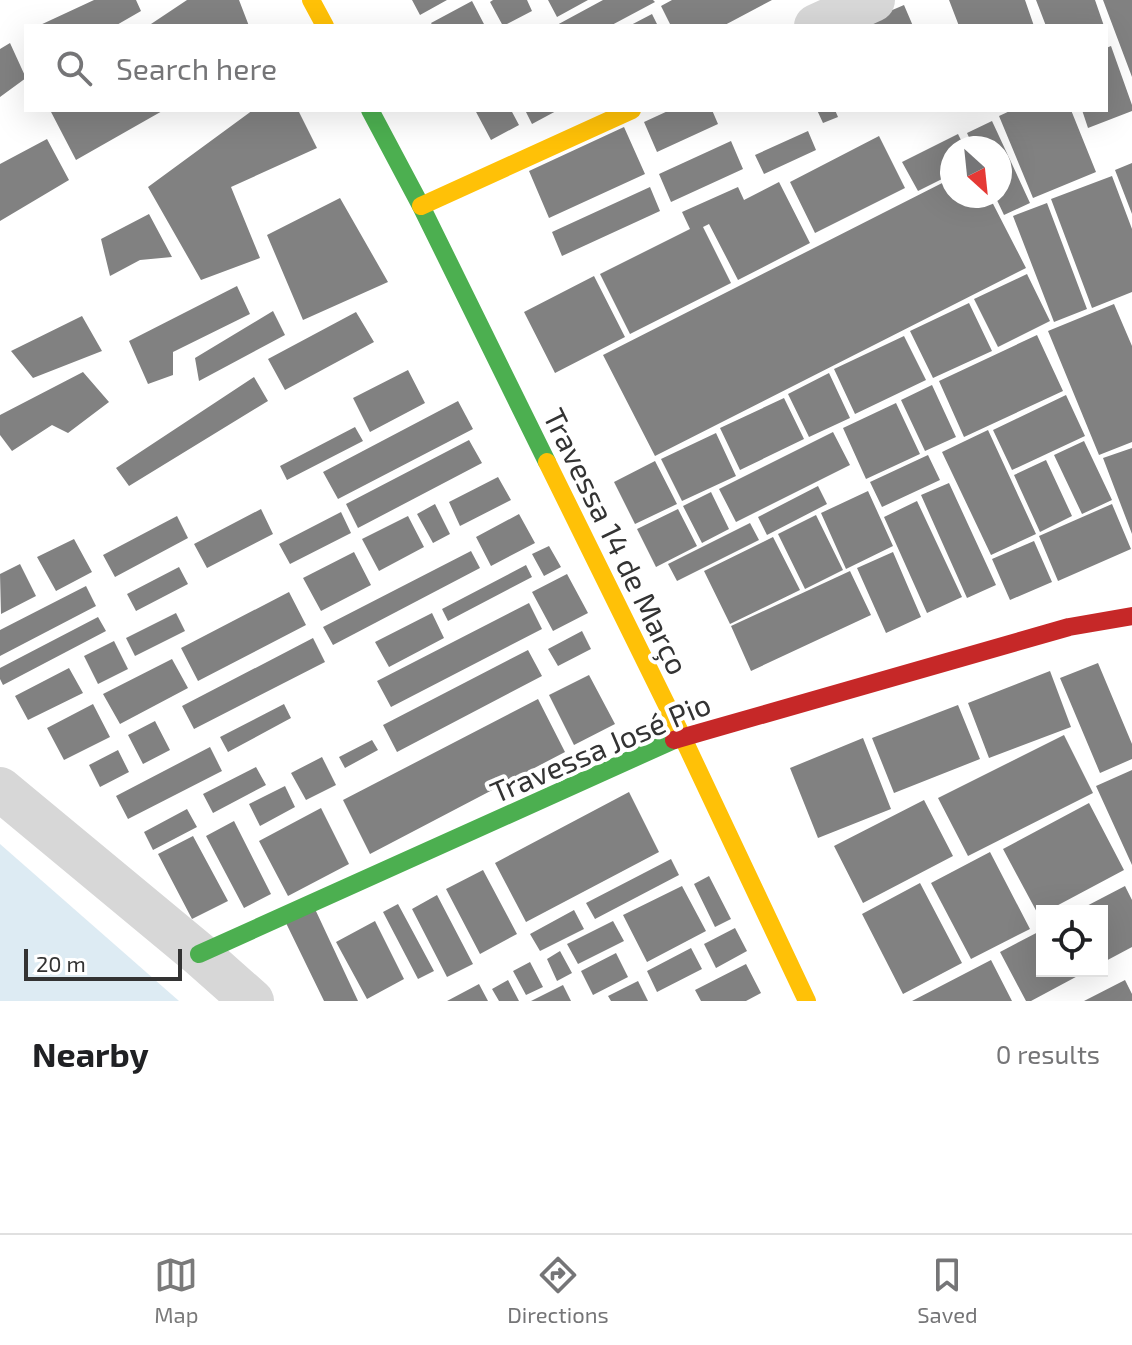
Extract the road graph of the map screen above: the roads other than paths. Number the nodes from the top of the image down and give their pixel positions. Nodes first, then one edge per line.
1 (311, 0) edge
2 (873, 0) edge
3 (324, 24) edge
4 (820, 24) edge
5 (371, 112) edge
6 (628, 112) edge
7 (421, 206) junction
8 (1132, 616) edge
9 (682, 736) junction
10 (0, 789) edge
11 (199, 954) junction
12 (252, 1001) edge
13 (807, 1001) edge

1 - 3 street
2 - 4 street
5 - 7 street, Travessa 14 de Março
6 - 7 street
7 - 9 street, Travessa 14 de Março
8 - 9 street, Travessa José Pio
9 - 11 street, Travessa José Pio
9 - 13 street, Travessa 14 de Março
10 - 11 street
11 - 12 street

